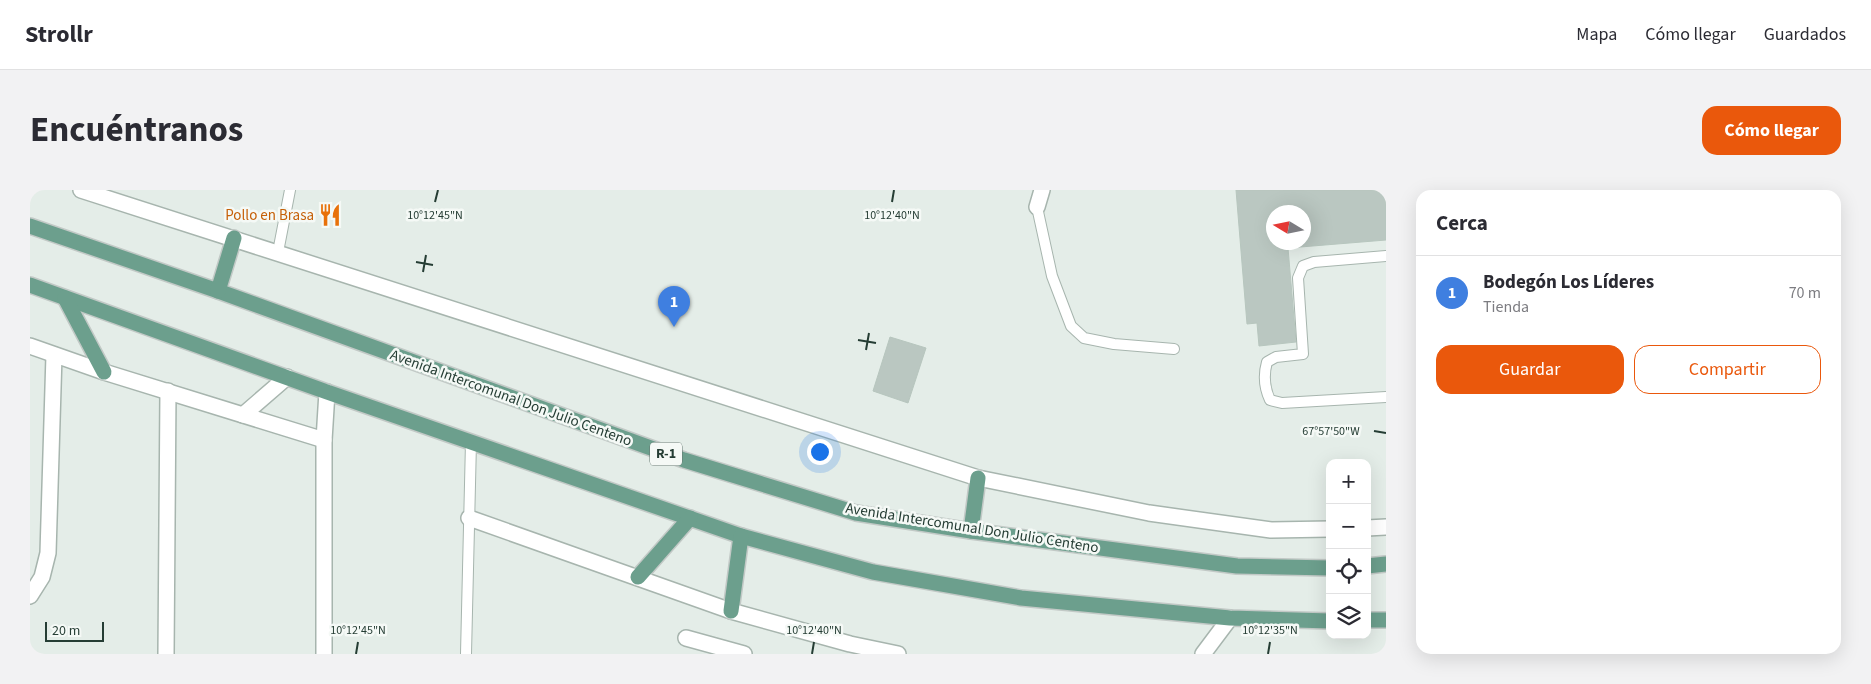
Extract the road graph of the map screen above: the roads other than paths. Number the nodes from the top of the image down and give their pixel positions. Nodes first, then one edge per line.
1 (81, 190) edge
2 (290, 190) edge
3 (1042, 190) edge
4 (1037, 207) joint
5 (30, 226) edge
6 (234, 238) junction
7 (278, 252) junction
8 (1386, 256) edge
9 (30, 285) edge
10 (218, 291) junction
11 (65, 298) junction
12 (30, 346) edge
13 (1174, 349) dead end
14 (54, 355) junction
15 (104, 372) junction
16 (287, 377) junction
17 (168, 391) junction
18 (327, 392) junction
19 (1386, 397) edge
20 (243, 415) junction
21 (324, 440) junction
22 (471, 442) junction
23 (978, 478) junction
24 (469, 518) junction
25 (690, 518) junction
26 (1371, 528) edge
27 (1386, 528) edge
28 (1326, 529) edge
29 (972, 530) junction
30 (741, 536) junction
31 (1386, 564) edge
32 (1371, 566) edge
33 (1326, 568) edge
34 (638, 577) junction
35 (30, 596) edge
36 (731, 611) junction
37 (1230, 618) junction
38 (1371, 620) edge
39 (1386, 620) edge
40 (1326, 621) edge
41 (686, 638) dead end
42 (166, 654) edge
43 (324, 654) edge
44 (466, 654) edge
45 (744, 654) edge
46 (898, 654) edge
47 (1203, 654) edge

1 - 6 street
2 - 7 lane
3 - 4 street
4 - 13 lane
5 - 10 main road, Avenida Intercomunal Don Julio Centeno / R-1
6 - 7 street
6 - 10 main road
7 - 23 street
8 - 19 lane
9 - 11 main road
10 - 29 main road, Avenida Intercomunal Don Julio Centeno / R-1
11 - 15 main road
11 - 16 main road
12 - 14 street
14 - 15 street
14 - 35 street
15 - 17 street
16 - 18 main road
16 - 20 street
17 - 20 street
17 - 42 street
18 - 21 street
18 - 22 main road
20 - 21 street
21 - 43 street
22 - 24 lane
22 - 25 main road
23 - 28 street
23 - 29 main road
24 - 34 street
24 - 44 lane
25 - 30 main road
25 - 34 main road
26 - 27 street
29 - 33 main road, Avenida Intercomunal Don Julio Centeno / R-1
30 - 36 main road
30 - 37 main road
31 - 32 main road
34 - 36 street
36 - 46 street
37 - 40 main road
37 - 47 street
38 - 39 main road
41 - 45 street

